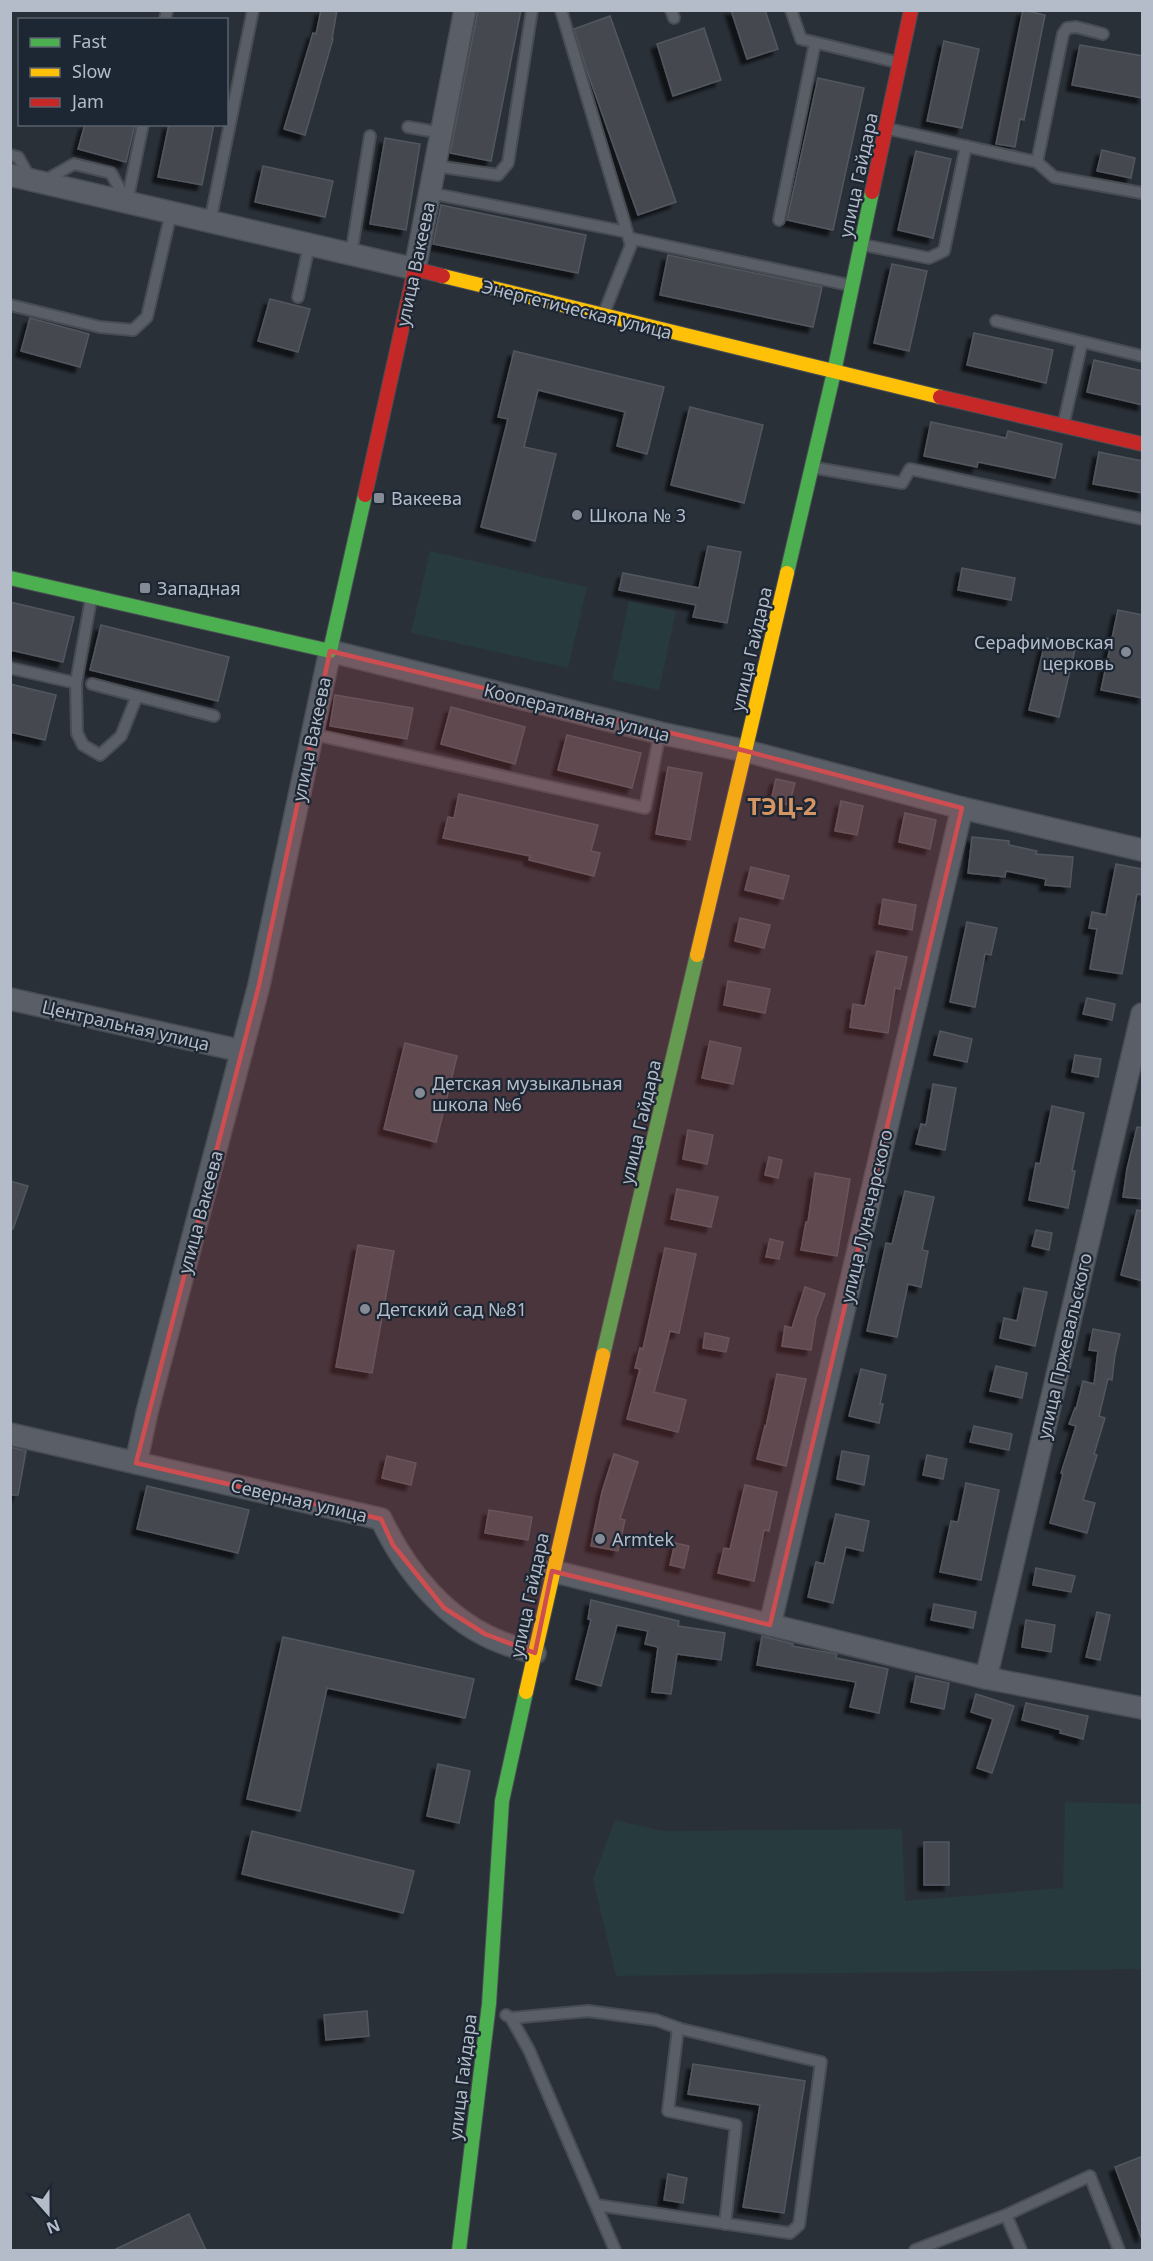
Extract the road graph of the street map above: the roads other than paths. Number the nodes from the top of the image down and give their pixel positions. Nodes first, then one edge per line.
1 (253, 10) edge
2 (465, 10) edge
3 (532, 10) edge
4 (561, 10) edge
5 (791, 10) edge
6 (911, 10) edge
7 (1103, 34) dead end
8 (815, 43) junction
9 (900, 63) junction
10 (143, 126) edge
11 (408, 127) dead end
12 (886, 128) junction
13 (442, 133) junction
14 (370, 136) dead end
15 (966, 146) junction
16 (10, 155) edge
17 (1036, 162) junction
18 (435, 166) junction
19 (10, 175) edge
20 (36, 181) junction
21 (430, 193) junction
22 (1143, 193) edge
23 (127, 202) junction
24 (171, 213) junction
25 (779, 220) dead end
26 (210, 222) junction
27 (628, 235) junction
28 (861, 244) junction
29 (309, 246) junction
30 (351, 255) junction
31 (415, 269) junction
32 (852, 286) junction
33 (298, 297) dead end
34 (10, 305) edge
35 (603, 316) junction
36 (996, 321) dead end
37 (1082, 342) junction
38 (1143, 356) edge
39 (834, 372) junction
40 (1064, 425) junction
41 (1143, 444) edge
42 (812, 467) junction
43 (1143, 519) edge
44 (10, 578) edge
45 (91, 597) junction
46 (330, 651) junction
47 (10, 668) edge
48 (76, 683) junction
49 (92, 684) dead end
50 (137, 696) junction
51 (214, 717) dead end
52 (312, 734) junction
53 (660, 734) junction
54 (746, 751) junction
55 (962, 808) junction
56 (1143, 850) edge
57 (10, 999) edge
58 (1143, 1014) edge
59 (242, 1051) junction
60 (10, 1434) edge
61 (136, 1462) junction
62 (552, 1571) junction
63 (770, 1625) junction
64 (535, 1653) junction
65 (986, 1678) junction
66 (1143, 1708) edge
67 (489, 2004) junction
68 (511, 2018) junction
69 (678, 2028) junction
70 (596, 2205) junction
71 (1006, 2214) junction
72 (725, 2224) junction
73 (459, 2250) edge
74 (615, 2250) edge
75 (915, 2250) edge
76 (1021, 2250) edge
77 (1119, 2250) edge

1 - 26 lane
2 - 13 street, улица Вакеева
3 - 18 lane
4 - 27 lane
5 - 8 lane
6 - 9 street, улица Гайдара
7 - 17 lane
8 - 9 lane
8 - 25 lane
9 - 12 street, улица Гайдара
10 - 23 lane
11 - 13 lane
12 - 15 lane
12 - 28 street, улица Гайдара
13 - 18 street, улица Вакеева
14 - 30 lane
15 - 17 lane
15 - 28 lane
16 - 20 lane
17 - 22 lane
18 - 21 street, улица Вакеева
19 - 20 street, Энергетическая улица
20 - 23 street, Энергетическая улица
21 - 27 lane
21 - 31 street, улица Вакеева
23 - 24 street, Энергетическая улица
24 - 26 street, Энергетическая улица
24 - 34 lane
26 - 29 street, Энергетическая улица
27 - 32 lane
27 - 35 lane
28 - 32 street, улица Гайдара
29 - 30 street, Энергетическая улица
29 - 33 lane
30 - 31 street, Энергетическая улица
31 - 35 street, Энергетическая улица
31 - 46 street, улица Вакеева
32 - 39 street, улица Гайдара
35 - 39 street, Энергетическая улица
36 - 37 lane
37 - 38 lane
37 - 40 lane
39 - 40 street, Энергетическая улица
39 - 42 street, улица Гайдара
40 - 41 street, Энергетическая улица
42 - 43 lane
42 - 54 street, улица Гайдара
44 - 45 street, Кооперативная улица
45 - 46 street, Кооперативная улица
45 - 48 lane
46 - 52 street, улица Вакеева
46 - 53 street, Кооперативная улица
47 - 48 lane
48 - 50 lane
49 - 50 lane
50 - 51 lane
52 - 53 lane
52 - 59 street, улица Вакеева
53 - 54 street, Кооперативная улица
54 - 55 street, Кооперативная улица
54 - 62 street, улица Гайдара
55 - 56 street, Кооперативная улица
55 - 63 street, улица Луначарского
57 - 59 street, Центральная улица
58 - 65 street, улица Пржевальского
59 - 61 street, улица Вакеева
60 - 61 street, Северная улица
61 - 64 street, Северная улица
62 - 63 street
62 - 64 street, улица Гайдара
63 - 65 street
64 - 67 street, улица Гайдара
65 - 66 street
67 - 68 lane
67 - 73 street, улица Гайдара
68 - 69 lane
68 - 70 lane
69 - 72 lane
69 - 72 lane
70 - 72 lane
70 - 74 lane
71 - 75 lane
71 - 76 lane
71 - 77 lane

